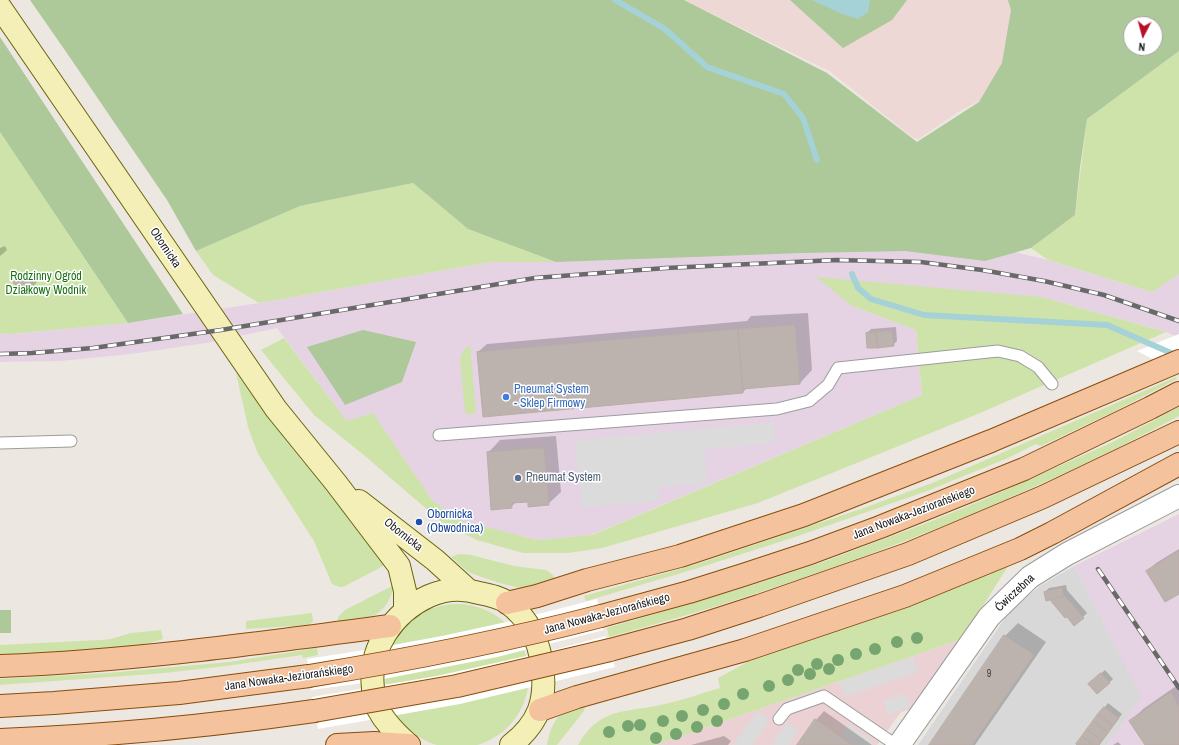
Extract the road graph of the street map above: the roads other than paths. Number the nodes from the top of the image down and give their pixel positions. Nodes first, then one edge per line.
1 (0, 7) edge
2 (1173, 363) edge
3 (1052, 384) dead end
4 (1179, 393) edge
5 (1179, 432) edge
6 (439, 435) dead end
7 (71, 442) dead end
8 (0, 443) edge
9 (1179, 464) edge
10 (336, 484) junction
11 (1179, 496) edge
12 (468, 590) junction
13 (507, 603) junction
14 (405, 610) junction
15 (390, 626) junction
16 (0, 666) edge
17 (0, 706) edge
18 (540, 710) junction
19 (779, 719) dead end
20 (529, 737) edge
21 (0, 740) edge
22 (338, 745) edge
23 (409, 745) edge
24 (511, 745) edge
25 (897, 745) edge

1 - 10 main road, Obornicka
2 - 13 main road
3 - 6 lane
4 - 17 main road, Jana Nowaka-Jeziorańskiego, bridge
5 - 21 main road, bridge
7 - 8 lane
9 - 18 main road
10 - 12 main road, Obornicka
10 - 14 main road, Obornicka
11 - 25 street, Ćwiczebna
12 - 13 main road
12 - 14 main road
13 - 18 main road
14 - 15 main road
15 - 16 main road
15 - 23 main road
18 - 20 main road
19 - 25 lane
20 - 24 main road
22 - 23 main road

